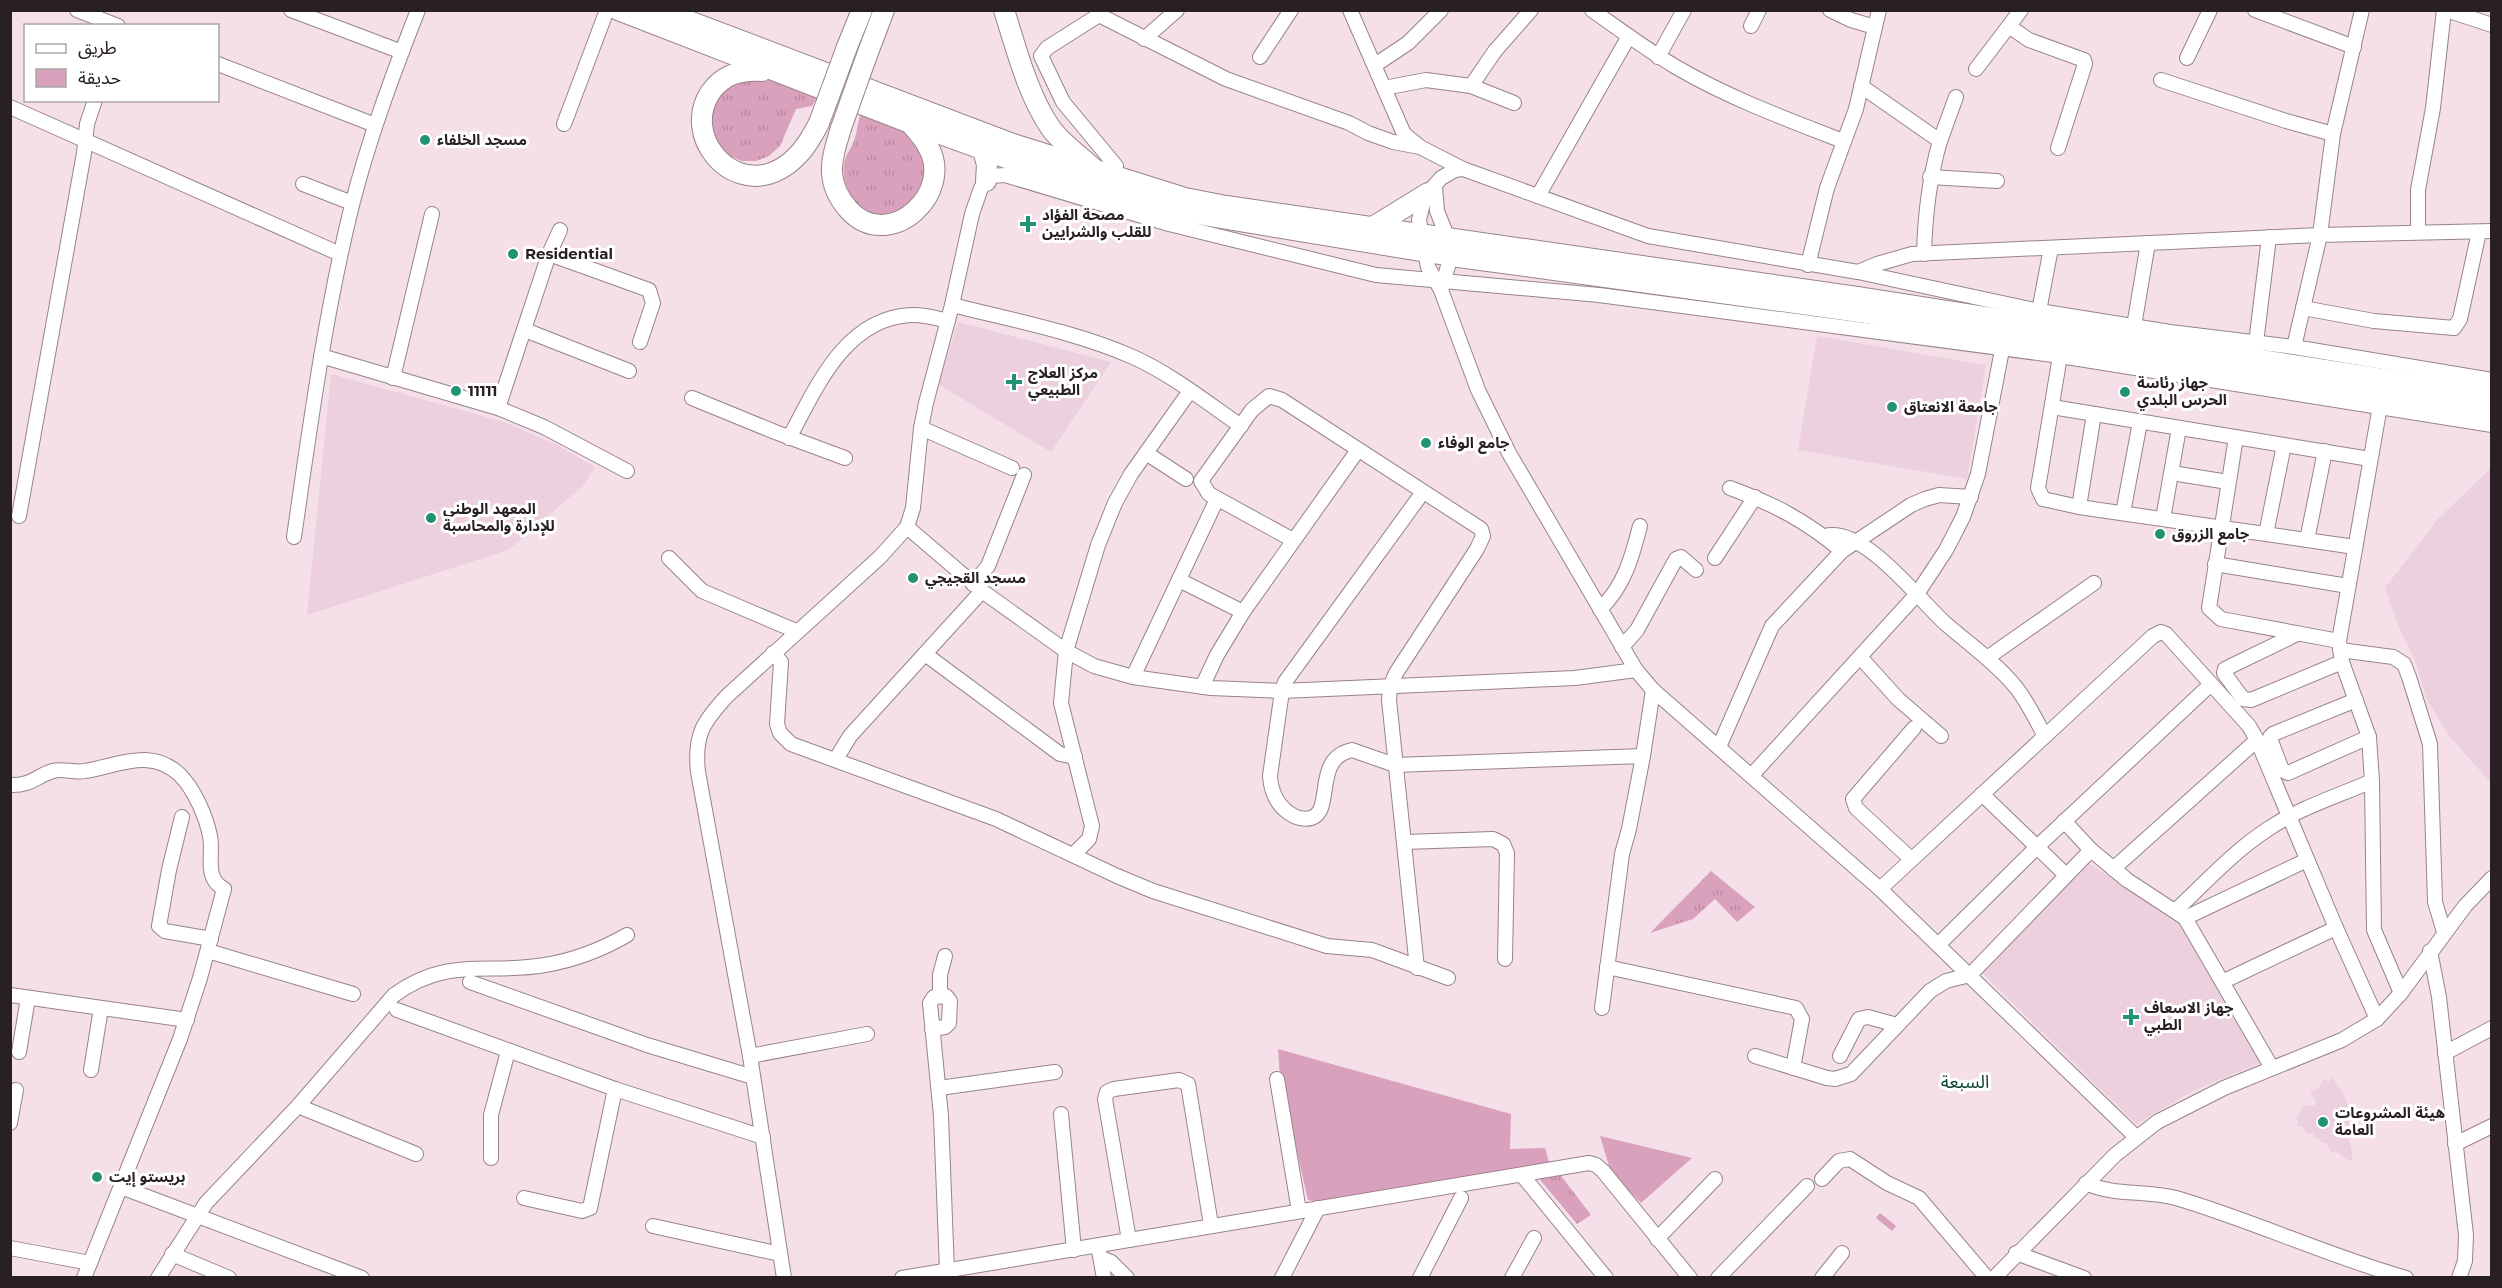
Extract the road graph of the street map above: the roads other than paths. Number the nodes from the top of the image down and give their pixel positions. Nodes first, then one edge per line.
1 (77, 10) edge
2 (291, 10) edge
3 (418, 10) edge
4 (607, 10) edge
5 (618, 10) edge
6 (660, 10) edge
7 (862, 10) edge
8 (885, 10) edge
9 (1004, 10) edge
10 (1177, 10) edge
11 (1292, 10) edge
12 (1350, 10) edge
13 (1441, 10) edge
14 (1531, 10) edge
15 (1592, 10) edge
16 (1684, 10) edge
17 (1759, 10) edge
18 (1830, 10) edge
19 (1879, 10) edge
20 (2021, 10) edge
21 (2210, 10) edge
22 (2254, 10) edge
23 (2362, 10) edge
24 (2445, 10) edge
25 (113, 24) edge
26 (2492, 25) edge
27 (1751, 26) dead end
28 (1875, 27) junction
29 (2010, 27) junction
30 (1629, 36) junction
31 (1144, 39) junction
32 (2354, 47) junction
33 (402, 52) junction
34 (1260, 57) dead end
35 (1659, 57) junction
36 (2187, 58) dead end
37 (219, 64) edge
38 (1375, 65) junction
39 (1976, 69) dead end
40 (771, 71) junction
41 (2161, 80) dead end
42 (1471, 86) junction
43 (1862, 86) junction
44 (1384, 88) junction
45 (1956, 97) dead end
46 (94, 102) edge
47 (1514, 103) dead end
48 (10, 107) edge
49 (910, 123) junction
50 (564, 124) dead end
51 (375, 125) junction
52 (2333, 134) junction
53 (85, 139) junction
54 (1844, 141) junction
55 (1940, 141) junction
56 (1420, 147) junction
57 (2058, 148) dead end
58 (983, 150) junction
59 (1463, 170) junction
60 (1105, 174) junction
61 (1930, 177) junction
62 (1997, 180) dead end
63 (986, 181) junction
64 (303, 184) dead end
65 (1432, 190) junction
66 (1538, 196) junction
67 (352, 203) junction
68 (432, 214) dead end
69 (1371, 228) junction
70 (560, 230) dead end
71 (2485, 231) edge
72 (2418, 232) junction
73 (2320, 234) junction
74 (2269, 237) junction
75 (1422, 243) junction
76 (2148, 243) junction
77 (1450, 246) junction
78 (2051, 248) junction
79 (340, 254) junction
80 (549, 254) junction
81 (1924, 254) junction
82 (1808, 265) junction
83 (1858, 272) junction
84 (1440, 285) junction
85 (952, 305) junction
86 (2303, 308) junction
87 (2039, 311) junction
88 (948, 321) junction
89 (2134, 326) junction
90 (525, 330) junction
91 (640, 342) dead end
92 (2256, 343) junction
93 (2294, 347) junction
94 (2002, 350) junction
95 (321, 356) junction
96 (2060, 356) junction
97 (2121, 360) junction
98 (2181, 369) junction
99 (629, 371) dead end
100 (393, 378) junction
101 (2492, 380) edge
102 (1190, 391) junction
103 (2492, 396) edge
104 (692, 398) dead end
105 (2380, 405) junction
106 (2052, 407) junction
107 (498, 408) junction
108 (2492, 413) edge
109 (2094, 414) junction
110 (2140, 422) junction
111 (2492, 425) edge
112 (1241, 426) junction
113 (921, 428) junction
114 (2179, 428) junction
115 (2235, 437) junction
116 (789, 438) junction
117 (2284, 445) junction
118 (1358, 450) junction
119 (2325, 451) junction
120 (1146, 453) junction
121 (845, 458) dead end
122 (2370, 459) junction
123 (627, 471) dead end
124 (2172, 472) junction
125 (1186, 479) dead end
126 (2228, 482) junction
127 (1730, 488) dead end
128 (1423, 492) junction
129 (1755, 497) junction
130 (1971, 497) junction
131 (1217, 499) junction
132 (2079, 507) junction
133 (2123, 513) junction
134 (19, 516) dead end
135 (2163, 519) junction
136 (1640, 525) dead end
137 (908, 527) junction
138 (2221, 527) junction
139 (2266, 534) junction
140 (1825, 536) junction
141 (294, 537) dead end
142 (1293, 540) junction
143 (2307, 540) junction
144 (1855, 542) junction
145 (2355, 547) junction
146 (1842, 551) junction
147 (669, 558) dead end
148 (1715, 558) dead end
149 (2215, 564) junction
150 (1696, 570) dead end
151 (1179, 580) junction
152 (2094, 583) dead end
153 (2348, 586) junction
154 (977, 588) junction
155 (1917, 594) junction
156 (1600, 609) junction
157 (1243, 612) junction
158 (796, 631) junction
159 (2297, 634) junction
160 (1622, 647) junction
161 (1066, 651) junction
162 (2340, 651) junction
163 (773, 653) junction
164 (925, 654) junction
165 (1861, 658) junction
166 (1987, 658) junction
167 (1636, 670) junction
168 (1133, 677) junction
169 (2211, 684) junction
170 (1202, 687) junction
171 (1390, 687) junction
172 (1653, 690) junction
173 (1282, 691) junction
174 (2356, 700) junction
175 (1914, 728) dead end
176 (1941, 736) dead end
177 (2045, 736) junction
178 (2369, 737) junction
179 (2257, 740) junction
180 (1719, 747) junction
181 (1643, 756) junction
182 (1075, 757) junction
183 (836, 759) junction
184 (1395, 765) junction
185 (1752, 775) junction
186 (2372, 781) junction
187 (10, 785) edge
188 (1982, 794) junction
189 (182, 817) dead end
190 (2288, 817) junction
191 (2064, 821) junction
192 (1404, 842) junction
193 (2037, 847) junction
194 (2091, 850) junction
195 (1073, 855) junction
196 (1911, 860) junction
197 (2307, 860) junction
198 (2114, 869) junction
199 (2066, 875) junction
200 (2492, 878) edge
201 (1880, 889) junction
202 (2180, 915) junction
203 (2336, 928) junction
204 (2444, 932) junction
205 (627, 935) dead end
206 (1939, 944) junction
207 (210, 945) junction
208 (2430, 951) junction
209 (945, 956) dead end
210 (1505, 959) dead end
211 (1607, 967) junction
212 (1417, 968) junction
213 (1970, 975) junction
214 (1448, 978) dead end
215 (2224, 981) junction
216 (470, 982) dead end
217 (2401, 993) junction
218 (353, 994) dead end
219 (10, 995) edge
220 (940, 995) junction
221 (28, 998) junction
222 (101, 1008) junction
223 (1602, 1008) dead end
224 (397, 1010) dead end
225 (2377, 1019) junction
226 (187, 1020) junction
227 (1897, 1024) junction
228 (2492, 1028) edge
229 (932, 1029) junction
230 (867, 1034) dead end
231 (508, 1051) junction
232 (19, 1052) dead end
233 (2445, 1053) junction
234 (750, 1056) junction
235 (1755, 1056) dead end
236 (1840, 1056) dead end
237 (1792, 1068) junction
238 (2272, 1068) junction
239 (91, 1070) dead end
240 (1055, 1072) dead end
241 (753, 1077) junction
242 (1276, 1079) dead end
243 (939, 1088) junction
244 (615, 1089) junction
245 (16, 1090) dead end
246 (298, 1106) junction
247 (1061, 1113) dead end
248 (10, 1123) edge
249 (2492, 1126) edge
250 (763, 1137) junction
251 (2136, 1137) junction
252 (2455, 1144) junction
253 (416, 1154) dead end
254 (491, 1158) dead end
255 (1522, 1174) junction
256 (1715, 1179) dead end
257 (1822, 1179) dead end
258 (2086, 1183) junction
259 (1807, 1186) dead end
260 (121, 1187) junction
261 (524, 1198) dead end
262 (1461, 1198) dead end
263 (1318, 1208) junction
264 (1299, 1211) junction
265 (198, 1214) junction
266 (1211, 1225) junction
267 (653, 1226) dead end
268 (1534, 1238) dead end
269 (1657, 1239) junction
270 (1129, 1240) junction
271 (10, 1248) edge
272 (1074, 1250) junction
273 (1100, 1252) junction
274 (1842, 1253) dead end
275 (2016, 1253) junction
276 (172, 1254) junction
277 (780, 1254) junction
278 (90, 1263) junction
279 (947, 1271) junction
280 (84, 1278) edge
281 (158, 1278) edge
282 (229, 1278) edge
283 (362, 1278) edge
284 (784, 1278) edge
285 (902, 1278) edge
286 (1104, 1278) edge
287 (1128, 1278) edge
288 (1282, 1278) edge
289 (1420, 1278) edge
290 (1512, 1278) edge
291 (1606, 1278) edge
292 (1690, 1278) edge
293 (1718, 1278) edge
294 (1822, 1278) edge
295 (1987, 1278) edge
296 (1994, 1278) edge
297 (2084, 1278) edge
298 (2406, 1278) edge
299 (2459, 1278) edge

1 - 25 street
2 - 33 street
3 - 33 street
4 - 50 street
5 - 40 highway
6 - 60 highway
7 - 40 highway, bridge
8 - 49 highway, bridge
9 - 60 highway
10 - 31 street
11 - 34 street
12 - 38 street
13 - 38 street
14 - 42 street
15 - 30 street
16 - 35 street
17 - 27 street
18 - 28 street
19 - 28 street
20 - 29 street
21 - 36 street
22 - 32 street
23 - 32 street
24 - 26 street
24 - 72 street
28 - 43 street
29 - 39 street
29 - 57 street
30 - 35 street
30 - 66 street
31 - 56 street
31 - 60 street
32 - 52 street
33 - 51 street
35 - 54 street
37 - 51 street
38 - 44 street
40 - 49 highway
41 - 52 street
42 - 44 street
42 - 47 street
43 - 54 street
43 - 55 street
44 - 56 street
45 - 55 street
46 - 53 street
48 - 53 street
49 - 58 highway
51 - 67 street
52 - 73 street
53 - 79 street
53 - 134 street
54 - 82 street
55 - 61 street
56 - 59 street
58 - 63 highway
58 - 75 highway
59 - 65 street
59 - 66 street
60 - 69 highway
61 - 62 street
61 - 81 street
63 - 84 street
63 - 85 street
64 - 67 street
65 - 69 highway
65 - 75 street
65 - 77 street
66 - 82 street
67 - 79 street
68 - 100 street
69 - 75 highway
70 - 80 street
71 - 72 street
71 - 86 street
72 - 73 street
73 - 74 street
73 - 86 street
74 - 76 street
74 - 92 street
75 - 77 highway
75 - 84 street
76 - 78 street
76 - 89 street
77 - 84 street
77 - 97 highway
77 - 103 highway
78 - 81 street
78 - 87 street
79 - 95 street
80 - 90 street
80 - 91 street
81 - 83 street
82 - 83 street
83 - 87 street
84 - 94 street
84 - 156 street
85 - 88 street
85 - 102 street
86 - 93 street
87 - 89 street
88 - 113 street
88 - 116 street
89 - 92 street
90 - 99 street
90 - 107 street
92 - 93 street
93 - 101 street
94 - 96 street
94 - 130 street
95 - 100 street
95 - 141 street
96 - 97 street
96 - 106 street
97 - 98 highway
98 - 105 street
98 - 108 highway
100 - 107 street
102 - 112 street
102 - 120 street
104 - 116 street
105 - 111 street
105 - 122 street
106 - 109 street
106 - 132 street
107 - 123 street
109 - 110 street
109 - 132 street
110 - 114 street
110 - 133 street
112 - 118 street
112 - 131 street
113 - 137 street
113 - 154 street
114 - 115 street
114 - 124 street
115 - 117 street
115 - 126 street
116 - 121 street
117 - 119 street
117 - 139 street
118 - 128 street
118 - 142 street
119 - 122 street
119 - 143 street
120 - 125 street
120 - 161 street
122 - 145 street
124 - 126 street
124 - 135 street
126 - 138 street
127 - 129 street
128 - 171 street
128 - 173 street
129 - 140 street
129 - 148 street
130 - 144 street
130 - 155 street
131 - 142 street
131 - 151 street
132 - 133 street
133 - 135 street
135 - 138 street
136 - 156 street
137 - 154 street
137 - 158 street
138 - 139 street
138 - 149 street
139 - 143 street
140 - 144 street
140 - 146 street
142 - 157 street
143 - 145 street
144 - 146 street
144 - 155 street
145 - 153 street
146 - 180 street
147 - 158 street
149 - 153 street
149 - 159 street
150 - 160 street
151 - 157 street
151 - 168 street
152 - 166 street
153 - 162 street
154 - 161 street
154 - 164 street
155 - 165 street
155 - 166 street
156 - 160 street
157 - 170 street
158 - 163 street
159 - 162 street
159 - 162 street
160 - 167 street
161 - 168 street
161 - 182 street
162 - 174 street
162 - 204 street
163 - 183 street
163 - 234 street
164 - 182 street
164 - 183 street
165 - 176 street
165 - 185 street
166 - 177 street
167 - 171 street
167 - 172 street
168 - 170 street
169 - 177 street
169 - 179 street
169 - 191 street
170 - 173 street
171 - 173 street
171 - 184 street
172 - 180 street
172 - 181 street
173 - 184 street
174 - 178 street
174 - 178 street
175 - 196 street
177 - 188 street
178 - 186 street
179 - 190 street
179 - 198 street
180 - 185 street
181 - 184 street
181 - 211 street
182 - 195 street
183 - 195 street
184 - 192 street
185 - 201 street
186 - 190 street
186 - 217 street
187 - 207 street
188 - 193 street
188 - 196 street
189 - 207 street
190 - 197 street
190 - 202 street
191 - 193 street
191 - 194 street
192 - 210 street
192 - 212 street
193 - 199 street
193 - 206 street
194 - 198 street
194 - 199 street
195 - 212 street
196 - 201 street
197 - 202 street
197 - 203 street
198 - 202 street
199 - 213 street
200 - 204 street
201 - 206 street
202 - 215 street
203 - 215 street
203 - 225 street
204 - 208 street
205 - 246 street
206 - 213 street
207 - 218 street
207 - 226 street
208 - 217 street
208 - 233 street
209 - 220 street
211 - 223 street
211 - 237 street
212 - 214 street
213 - 227 street
213 - 251 street
215 - 238 street
216 - 241 street
217 - 225 street
219 - 221 street
220 - 229 street
220 - 229 street
221 - 222 street
221 - 232 street
222 - 226 street
222 - 239 street
224 - 231 street
225 - 238 street
226 - 260 street
227 - 236 street
227 - 237 street
228 - 233 street
229 - 243 street
230 - 234 street
231 - 244 street
231 - 254 street
233 - 252 street
234 - 241 street
235 - 237 street
238 - 251 street
240 - 243 street
241 - 250 street
242 - 264 street
243 - 279 street
244 - 250 street
244 - 261 street
245 - 248 street
246 - 253 street
246 - 265 street
247 - 272 street
249 - 252 street
250 - 277 street
251 - 258 street
252 - 299 street
255 - 263 street
255 - 269 street
255 - 291 street
256 - 269 street
257 - 295 street
258 - 275 street
258 - 298 street
259 - 293 street
260 - 265 street
260 - 278 street
262 - 289 street
263 - 264 street
263 - 288 street
264 - 266 street
265 - 276 street
265 - 283 street
266 - 270 street
266 - 270 street
267 - 277 street
268 - 290 street
269 - 292 street
270 - 273 street
271 - 278 street
272 - 273 street
272 - 279 street
273 - 286 street
273 - 287 street
274 - 294 street
275 - 296 street
275 - 297 street
276 - 281 street
276 - 282 street
277 - 284 street
278 - 280 street
279 - 285 street

